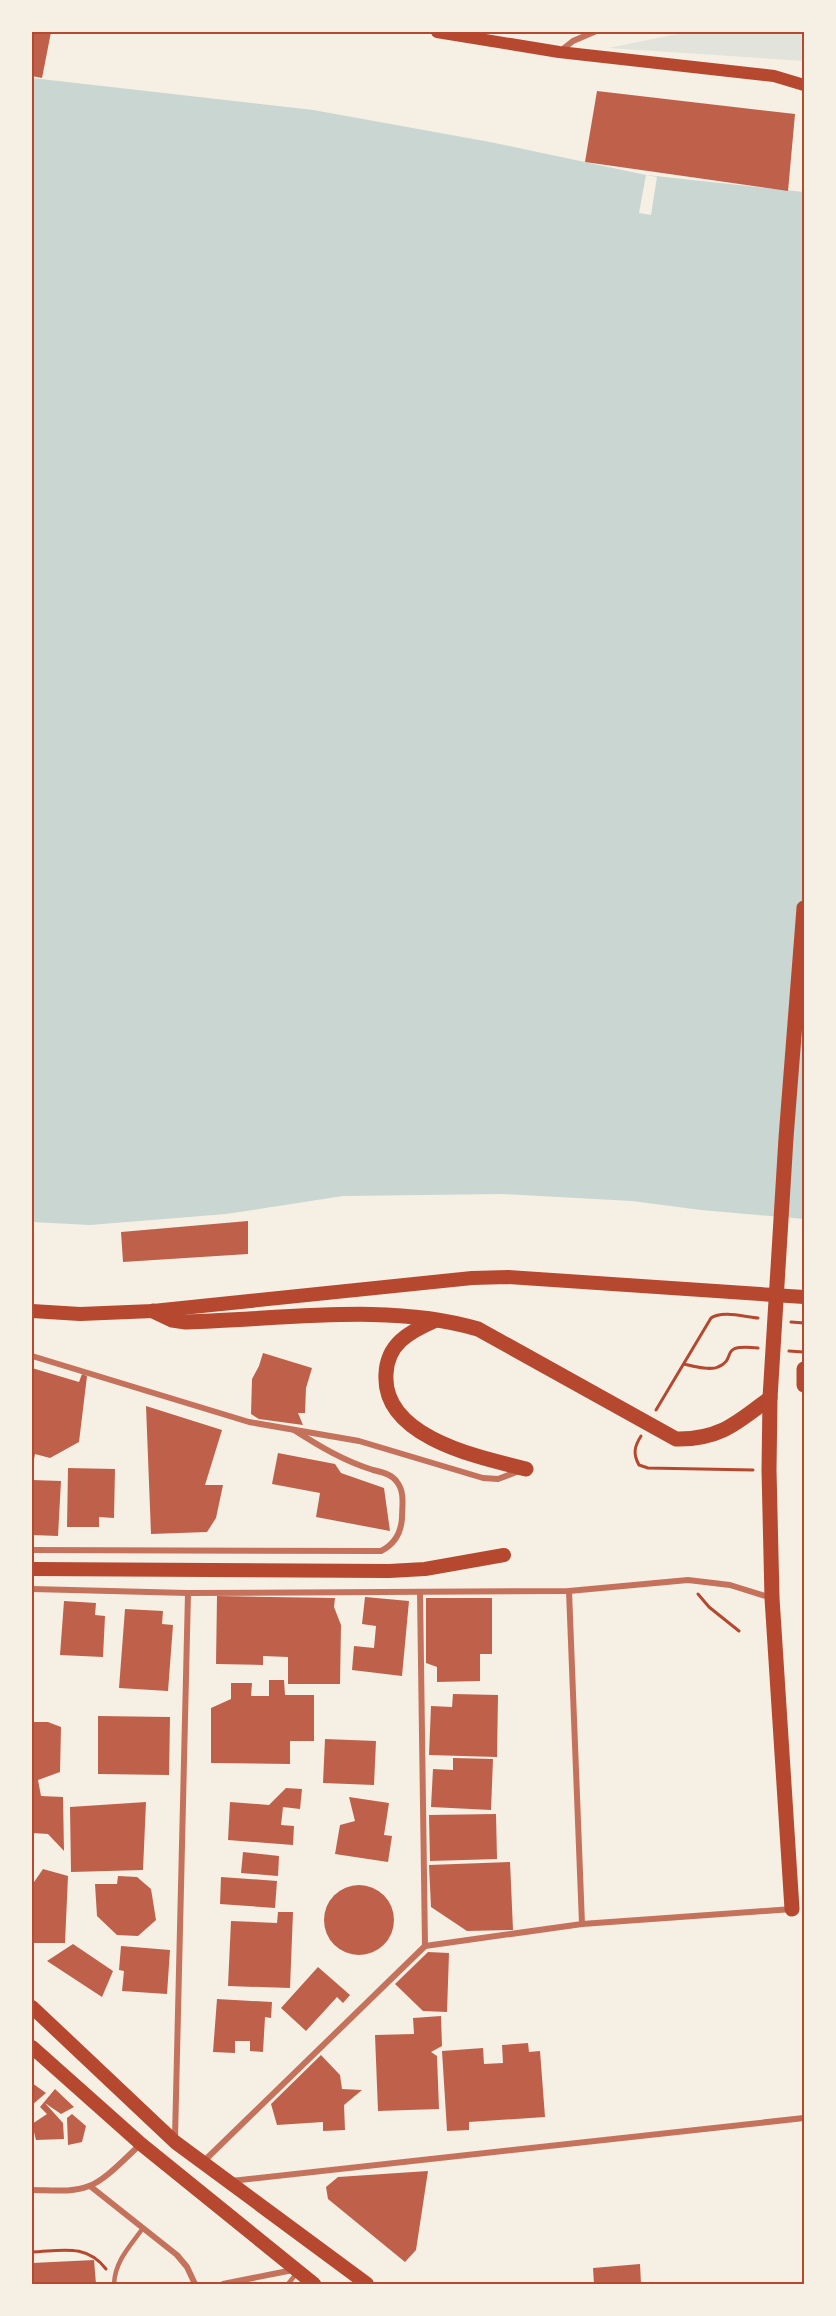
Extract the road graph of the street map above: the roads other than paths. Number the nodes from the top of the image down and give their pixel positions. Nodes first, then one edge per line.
1 (437, 32) edge
2 (594, 32) edge
3 (559, 52) junction
4 (803, 84) edge
5 (804, 908) edge
6 (804, 1297) edge
7 (32, 1311) edge
8 (153, 1311) junction
9 (437, 1320) junction
10 (32, 1356) edge
11 (771, 1398) junction
12 (294, 1430) junction
13 (526, 1469) joint
14 (32, 1550) edge
15 (504, 1555) dead end
16 (32, 1569) edge
17 (32, 1588) edge
18 (569, 1591) junction
19 (420, 1592) junction
20 (188, 1593) junction
21 (772, 1598) junction
22 (792, 1910) joint
23 (582, 1924) junction
24 (425, 1946) junction
25 (32, 2007) edge
26 (32, 2047) edge
27 (804, 2118) edge
28 (175, 2142) junction
29 (141, 2144) junction
30 (202, 2162) junction
31 (227, 2181) junction
32 (90, 2186) junction
33 (32, 2190) edge
34 (143, 2228) junction
35 (297, 2271) junction
36 (114, 2282) edge
37 (361, 2282) edge
38 (195, 2284) edge
39 (223, 2284) edge
40 (288, 2284) edge
41 (314, 2284) edge

1 - 3 main road
2 - 3 street
3 - 4 main road
5 - 11 highway
6 - 8 main road
7 - 8 main road
8 - 9 highway
9 - 11 highway
9 - 13 highway
10 - 12 street
11 - 21 highway
12 - 13 street
12 - 14 street
15 - 16 main road
17 - 20 street
18 - 19 street
18 - 21 street
18 - 23 street
19 - 20 street
19 - 24 street
20 - 28 street
21 - 22 highway
22 - 23 street
23 - 24 street
24 - 30 street
25 - 28 main road
26 - 29 main road
27 - 31 street
28 - 30 main road
29 - 32 street
29 - 35 main road
30 - 31 main road
31 - 37 main road
32 - 33 street
32 - 34 street
34 - 36 lane
34 - 38 street
35 - 39 street
35 - 40 lane
35 - 41 main road

